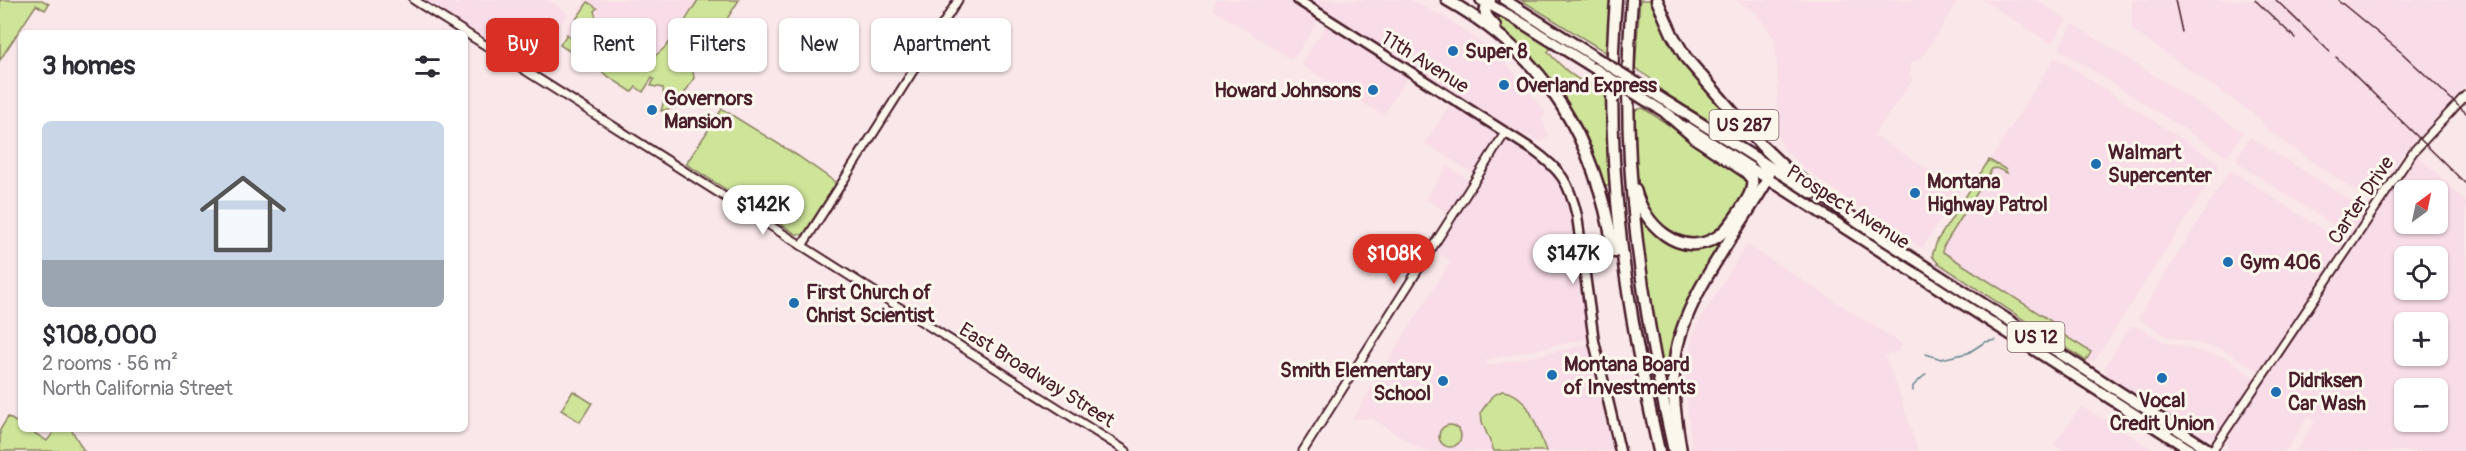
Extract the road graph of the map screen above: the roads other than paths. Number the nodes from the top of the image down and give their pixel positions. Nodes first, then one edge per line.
1 (414, 0) edge
2 (958, 0) edge
3 (1298, 0) edge
4 (1447, 0) edge
5 (1504, 0) edge
6 (1616, 0) edge
7 (1632, 0) edge
8 (1658, 0) edge
9 (1486, 1) edge
10 (461, 30) edge
11 (468, 34) edge
12 (1547, 84) junction
13 (2466, 95) edge
14 (1666, 113) junction
15 (1628, 126) junction
16 (1505, 133) junction
17 (1761, 162) junction
18 (1768, 178) junction
19 (1861, 224) junction
20 (802, 246) junction
21 (1624, 277) junction
22 (1126, 451) edge
23 (1303, 451) edge
24 (1620, 451) edge
25 (1659, 451) edge
26 (1674, 451) edge
27 (1681, 451) edge
28 (2192, 451) edge
29 (2211, 451) edge

1 - 10 street, East Broadway Street
2 - 20 street
3 - 16 main road, 11th Avenue
4 - 12 highway
5 - 17 highway, Prospect Avenue, bridge
6 - 21 highway
7 - 15 highway
8 - 19 highway, US 287
9 - 12 highway
9 - 14 highway, Prospect Avenue, bridge
11 - 20 street, East Broadway Street
12 - 21 highway
13 - 29 street, Carter Drive
14 - 15 highway
14 - 18 highway, Prospect Avenue / US 12
15 - 26 highway
16 - 23 street
16 - 24 main road, 11th Avenue
17 - 18 highway
17 - 19 highway, Prospect Avenue / US 12
18 - 27 highway
18 - 28 highway, Prospect Avenue / US 12
19 - 29 highway, Prospect Avenue / US 12
20 - 22 street, East Broadway Street
21 - 25 highway

